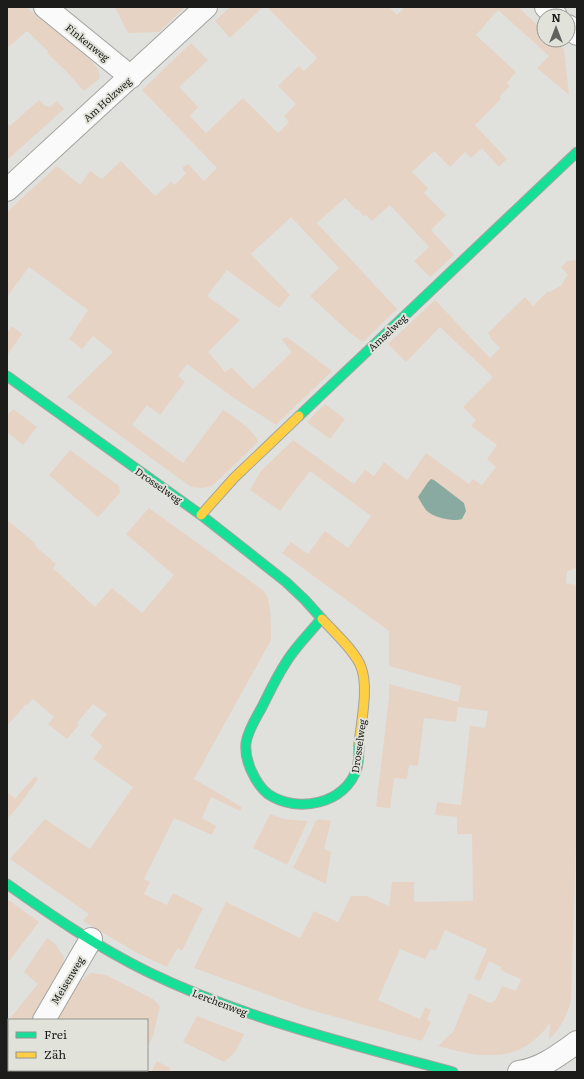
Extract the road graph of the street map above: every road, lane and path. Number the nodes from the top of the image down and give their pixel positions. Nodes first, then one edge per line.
1 (45, 7) edge
2 (206, 7) edge
3 (130, 77) junction
4 (577, 152) edge
5 (7, 190) edge
6 (7, 376) edge
7 (201, 515) junction
8 (321, 619) junction
9 (7, 884) edge
10 (91, 939) junction
11 (45, 1019) edge
12 (577, 1042) edge
13 (453, 1072) edge
14 (519, 1072) edge

1 - 3 street, Finkenweg
2 - 3 street, Am Holzweg
3 - 5 street, Am Holzweg
4 - 7 street, Amselweg
6 - 7 street, Drosselweg
7 - 8 street, Drosselweg
8 - 8 street, Drosselweg
9 - 10 street, Lerchenweg
10 - 11 street, Meisenweg
10 - 13 street, Lerchenweg
12 - 14 street

